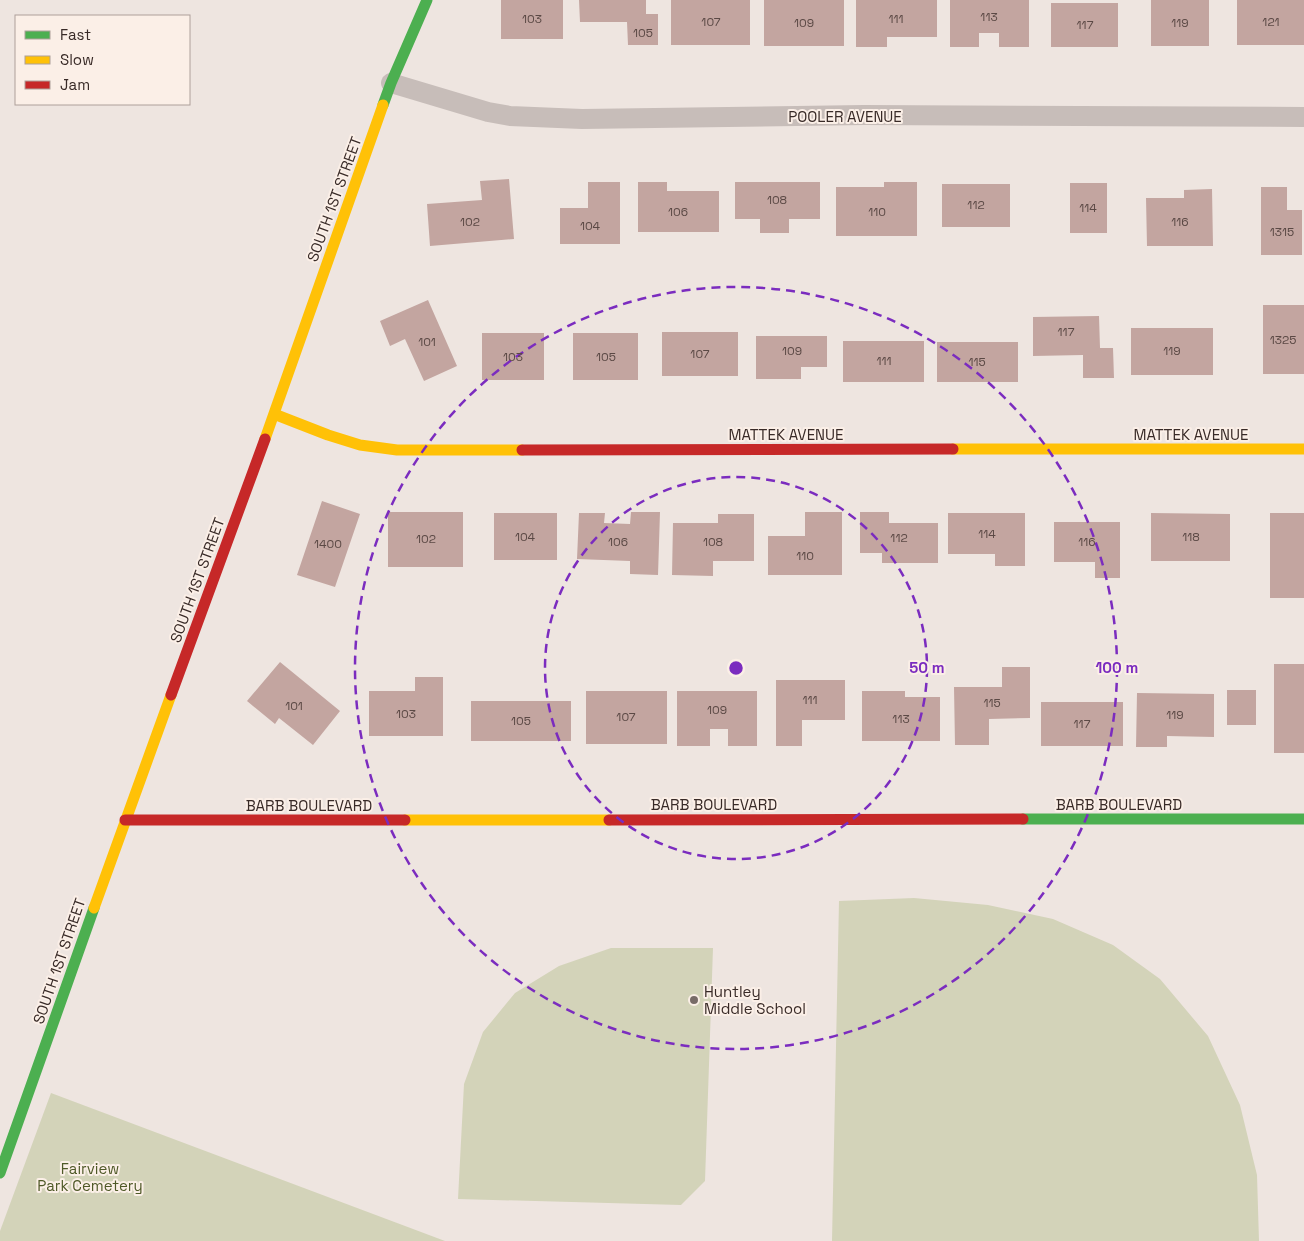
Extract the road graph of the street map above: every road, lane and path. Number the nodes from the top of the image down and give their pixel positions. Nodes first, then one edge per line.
1 (427, 0) edge
2 (391, 83) junction
3 (1304, 117) edge
4 (274, 414) junction
5 (1304, 449) edge
6 (1304, 819) edge
7 (125, 820) junction
8 (0, 1173) edge

1 - 2 street, SOUTH 1ST STREET
2 - 3 street, POOLER AVENUE
2 - 4 street, SOUTH 1ST STREET
4 - 5 street, MATTEK AVENUE
4 - 7 street, SOUTH 1ST STREET
6 - 7 street, BARB BOULEVARD
7 - 8 street, SOUTH 1ST STREET

